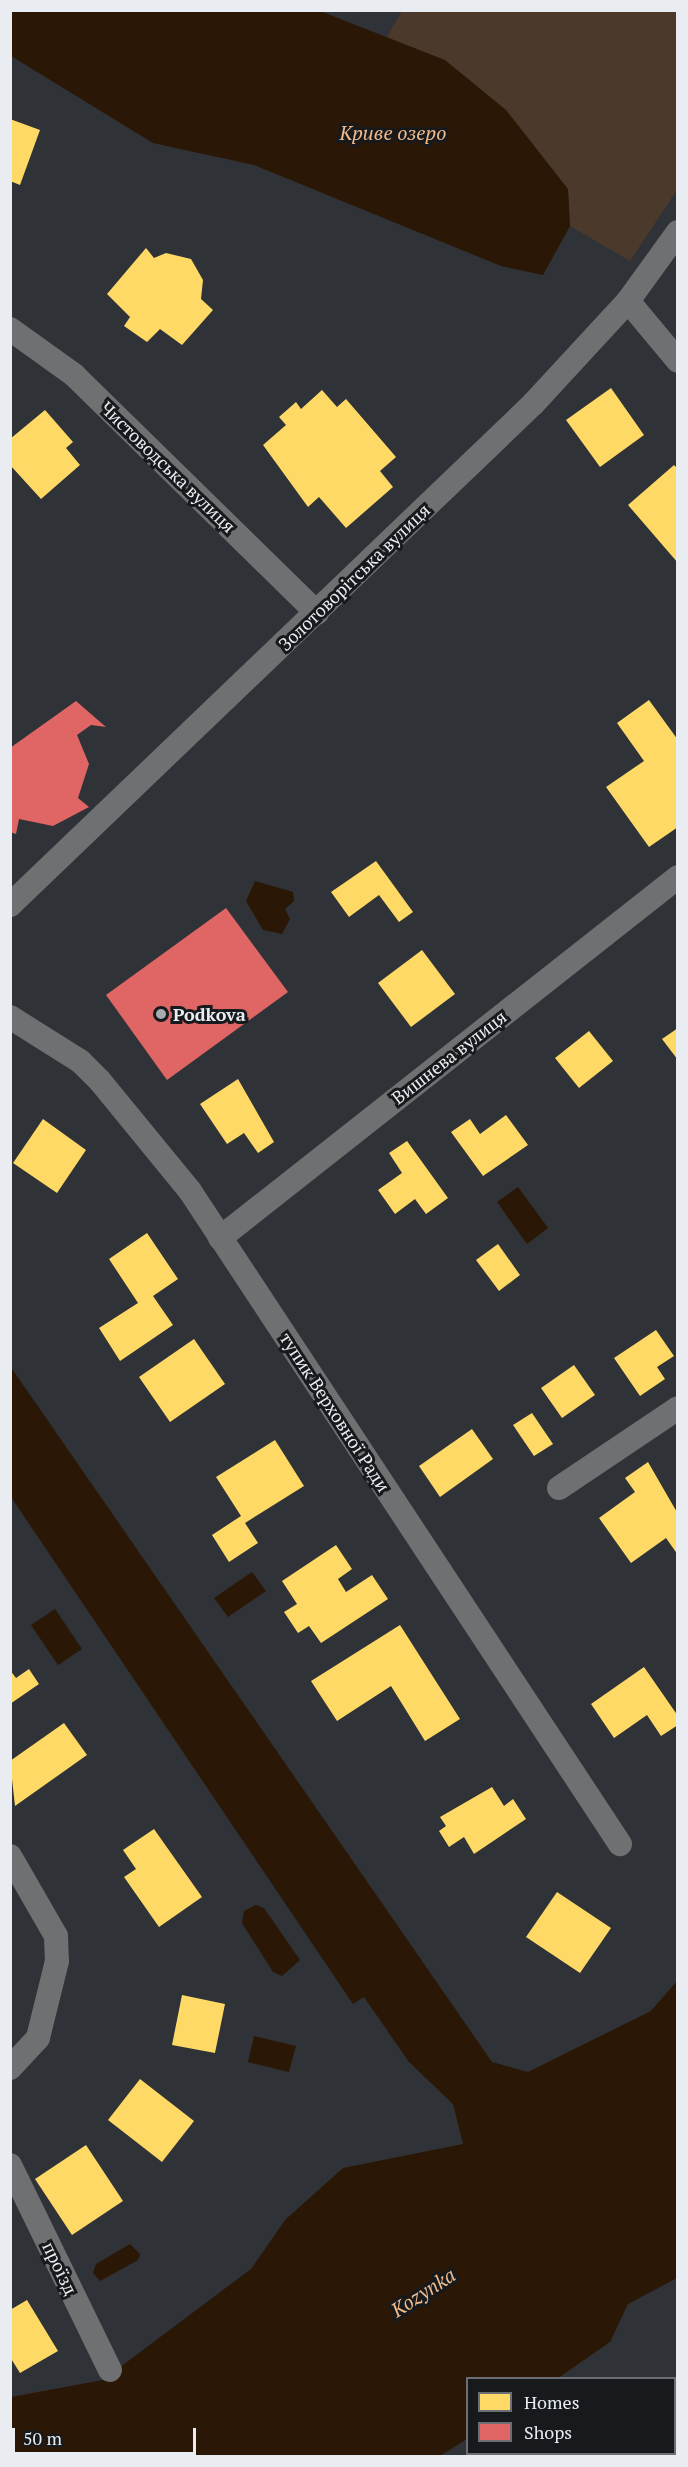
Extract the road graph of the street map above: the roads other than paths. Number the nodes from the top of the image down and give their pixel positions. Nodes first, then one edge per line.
1 (678, 232) edge
2 (628, 301) junction
3 (10, 329) edge
4 (678, 361) edge
5 (317, 613) junction
6 (678, 877) edge
7 (10, 905) edge
8 (10, 1017) edge
9 (220, 1238) junction
10 (678, 1407) edge
11 (559, 1488) dead end
12 (620, 1844) dead end
13 (10, 1856) edge
14 (10, 2068) edge
15 (10, 2165) edge
16 (110, 2370) dead end

1 - 2 street, Золотоворітська вулиця
2 - 4 street
2 - 5 street, Золотоворітська вулиця
3 - 5 street, Чистоводська вулиця
5 - 7 street, Золотоворітська вулиця
6 - 9 street, Вишнева вулиця
8 - 9 street, тупик Верховної Ради
9 - 12 street, тупик Верховної Ради
10 - 11 street
13 - 14 street
15 - 16 street, проїзд

